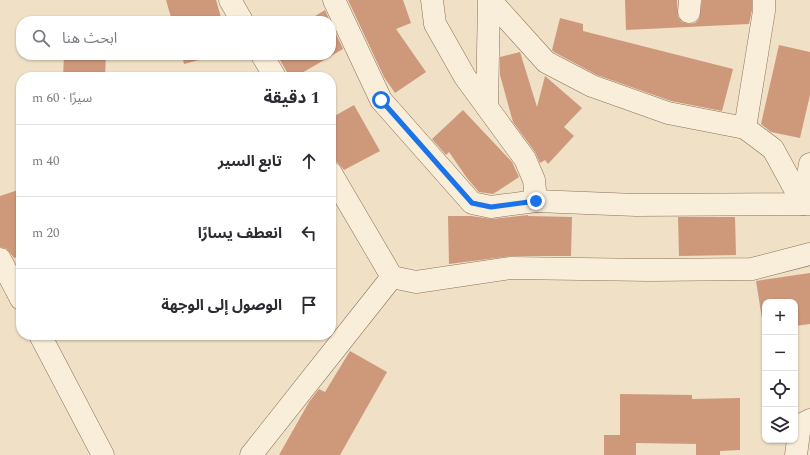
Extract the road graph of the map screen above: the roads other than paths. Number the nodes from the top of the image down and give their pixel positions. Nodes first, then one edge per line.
1 (334, 0) edge
2 (432, 0) edge
3 (489, 0) edge
4 (764, 0) edge
5 (265, 60) edge
6 (271, 72) edge
7 (487, 107) junction
8 (745, 128) junction
9 (810, 164) edge
10 (336, 182) edge
11 (536, 201) junction
12 (807, 204) edge
13 (810, 254) edge
14 (0, 259) edge
15 (392, 277) junction
16 (16, 289) edge
17 (43, 340) edge
18 (810, 420) edge
19 (103, 455) edge
20 (252, 455) edge
21 (796, 455) edge

1 - 11 street
2 - 7 street
3 - 7 street
3 - 8 street
4 - 8 street
5 - 6 street
7 - 11 street
8 - 12 street
9 - 12 street
10 - 15 street
11 - 12 street
13 - 15 street
14 - 16 street
15 - 20 street
17 - 19 street
18 - 21 street

